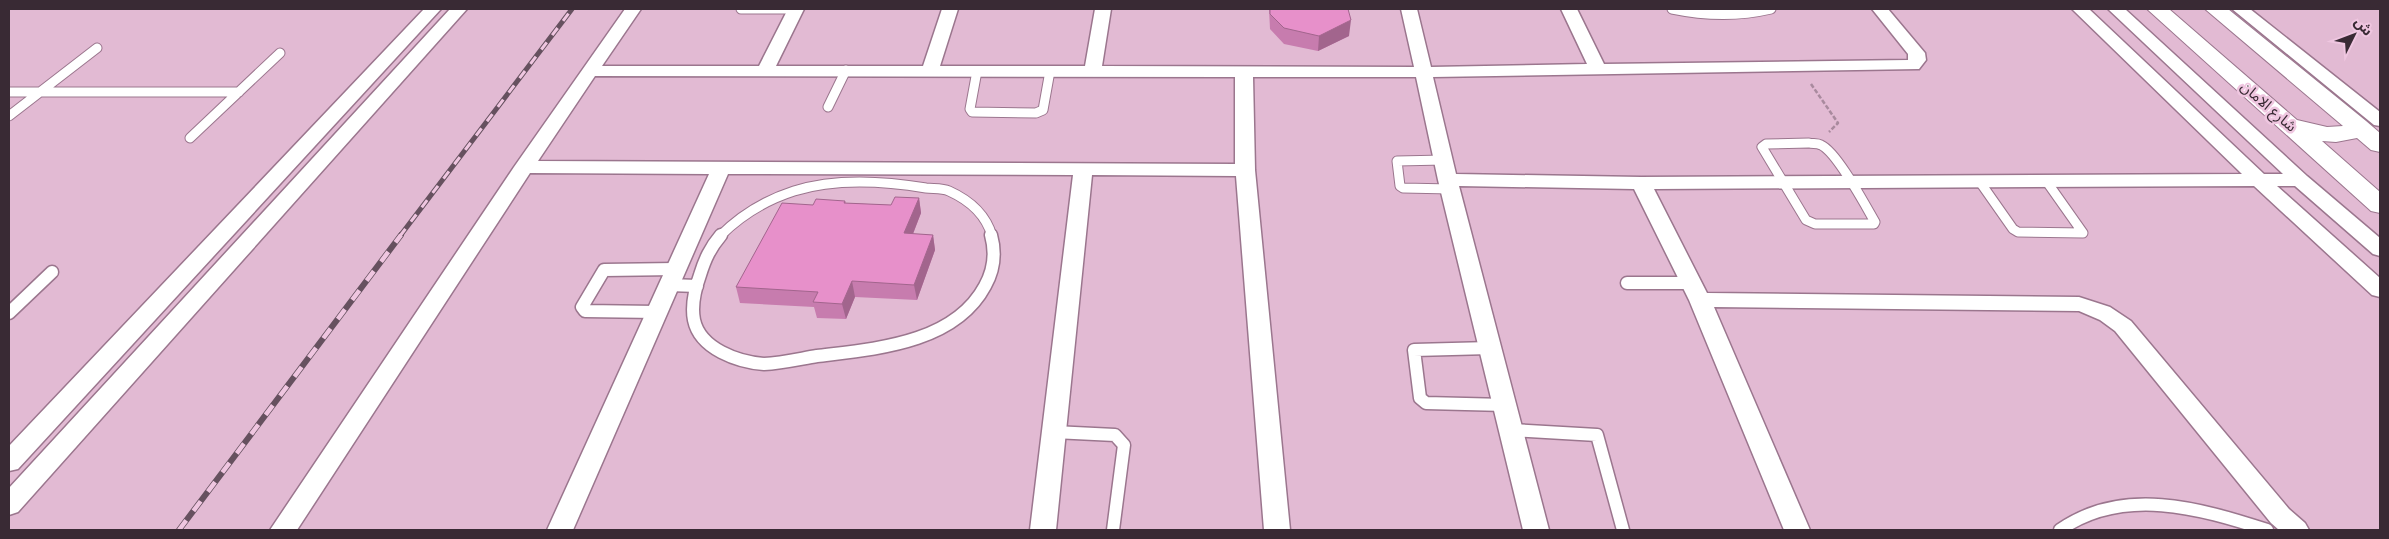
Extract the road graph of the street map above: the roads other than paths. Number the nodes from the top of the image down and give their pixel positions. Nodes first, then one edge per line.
1 (433, 9) edge
2 (459, 9) edge
3 (632, 9) edge
4 (741, 9) edge
5 (796, 9) edge
6 (950, 9) edge
7 (1103, 9) edge
8 (1409, 9) edge
9 (1569, 9) edge
10 (1672, 9) edge
11 (1771, 9) edge
12 (1880, 9) edge
13 (2080, 9) edge
14 (2116, 9) edge
15 (2157, 9) edge
16 (2215, 9) edge
17 (2240, 9) edge
18 (97, 48) dead end
19 (280, 52) dead end
20 (1597, 68) junction
21 (846, 70) junction
22 (590, 71) junction
23 (765, 71) junction
24 (930, 71) junction
25 (977, 71) junction
26 (1050, 71) junction
27 (1093, 71) junction
28 (1423, 72) junction
29 (1244, 73) junction
30 (9, 92) edge
31 (40, 92) junction
32 (239, 92) junction
33 (828, 108) dead end
34 (9, 116) edge
35 (2369, 123) edge
36 (2290, 124) junction
37 (190, 138) dead end
38 (2380, 144) edge
39 (524, 167) junction
40 (721, 168) junction
41 (1083, 169) junction
42 (1245, 170) junction
43 (878, 176) junction
44 (1448, 176) junction
45 (2300, 180) junction
46 (2260, 181) junction
47 (1852, 182) junction
48 (1980, 182) junction
49 (2047, 182) junction
50 (1641, 183) junction
51 (1784, 183) junction
52 (2380, 201) edge
53 (2380, 249) edge
54 (52, 272) dead end
55 (672, 277) junction
56 (1627, 282) dead end
57 (697, 286) junction
58 (2380, 290) edge
59 (1695, 291) junction
60 (657, 312) junction
61 (9, 313) edge
62 (1490, 348) junction
63 (1505, 406) junction
64 (1511, 430) junction
65 (1054, 432) junction
66 (9, 462) edge
67 (9, 505) edge
68 (283, 530) edge
69 (560, 530) edge
70 (1043, 530) edge
71 (1113, 530) edge
72 (1276, 530) edge
73 (1536, 530) edge
74 (1623, 530) edge
75 (1797, 530) edge
76 (2060, 530) edge
77 (2267, 530) edge
78 (2296, 530) edge

1 - 66 street
2 - 67 street
3 - 22 street
4 - 5 lane
5 - 23 street
6 - 24 street
7 - 27 street
8 - 28 street
9 - 20 street
10 - 11 lane
12 - 20 street
13 - 46 street
14 - 45 street
15 - 36 street, شارع الامان
16 - 35 street
17 - 35 street
18 - 31 lane
19 - 32 lane
20 - 28 street
21 - 23 street
21 - 24 street
21 - 33 lane
22 - 23 street
22 - 39 street
24 - 25 street
25 - 26 street
25 - 26 lane
26 - 27 street
27 - 29 street
28 - 29 street
28 - 44 street
29 - 42 street
30 - 31 lane
31 - 32 lane
31 - 34 lane
32 - 37 lane
35 - 36 street
35 - 38 street
36 - 52 street, شارع الامان
39 - 40 street
39 - 68 street
40 - 43 street
40 - 55 street
41 - 42 street
41 - 43 street
41 - 65 street
42 - 72 street
43 - 57 lane
43 - 57 lane
44 - 50 street
44 - 62 street
45 - 46 street
45 - 53 street
46 - 49 street
46 - 58 street
47 - 48 street
47 - 51 street
47 - 51 lane
47 - 51 lane
48 - 49 street
48 - 49 lane
50 - 51 street
50 - 59 street
54 - 61 lane
55 - 57 lane
55 - 60 street
55 - 60 lane
56 - 59 lane
59 - 75 street
59 - 78 street
60 - 69 street
62 - 63 street
62 - 63 lane
63 - 64 street
64 - 73 street
64 - 74 lane
65 - 70 street
65 - 71 lane
76 - 77 lane

